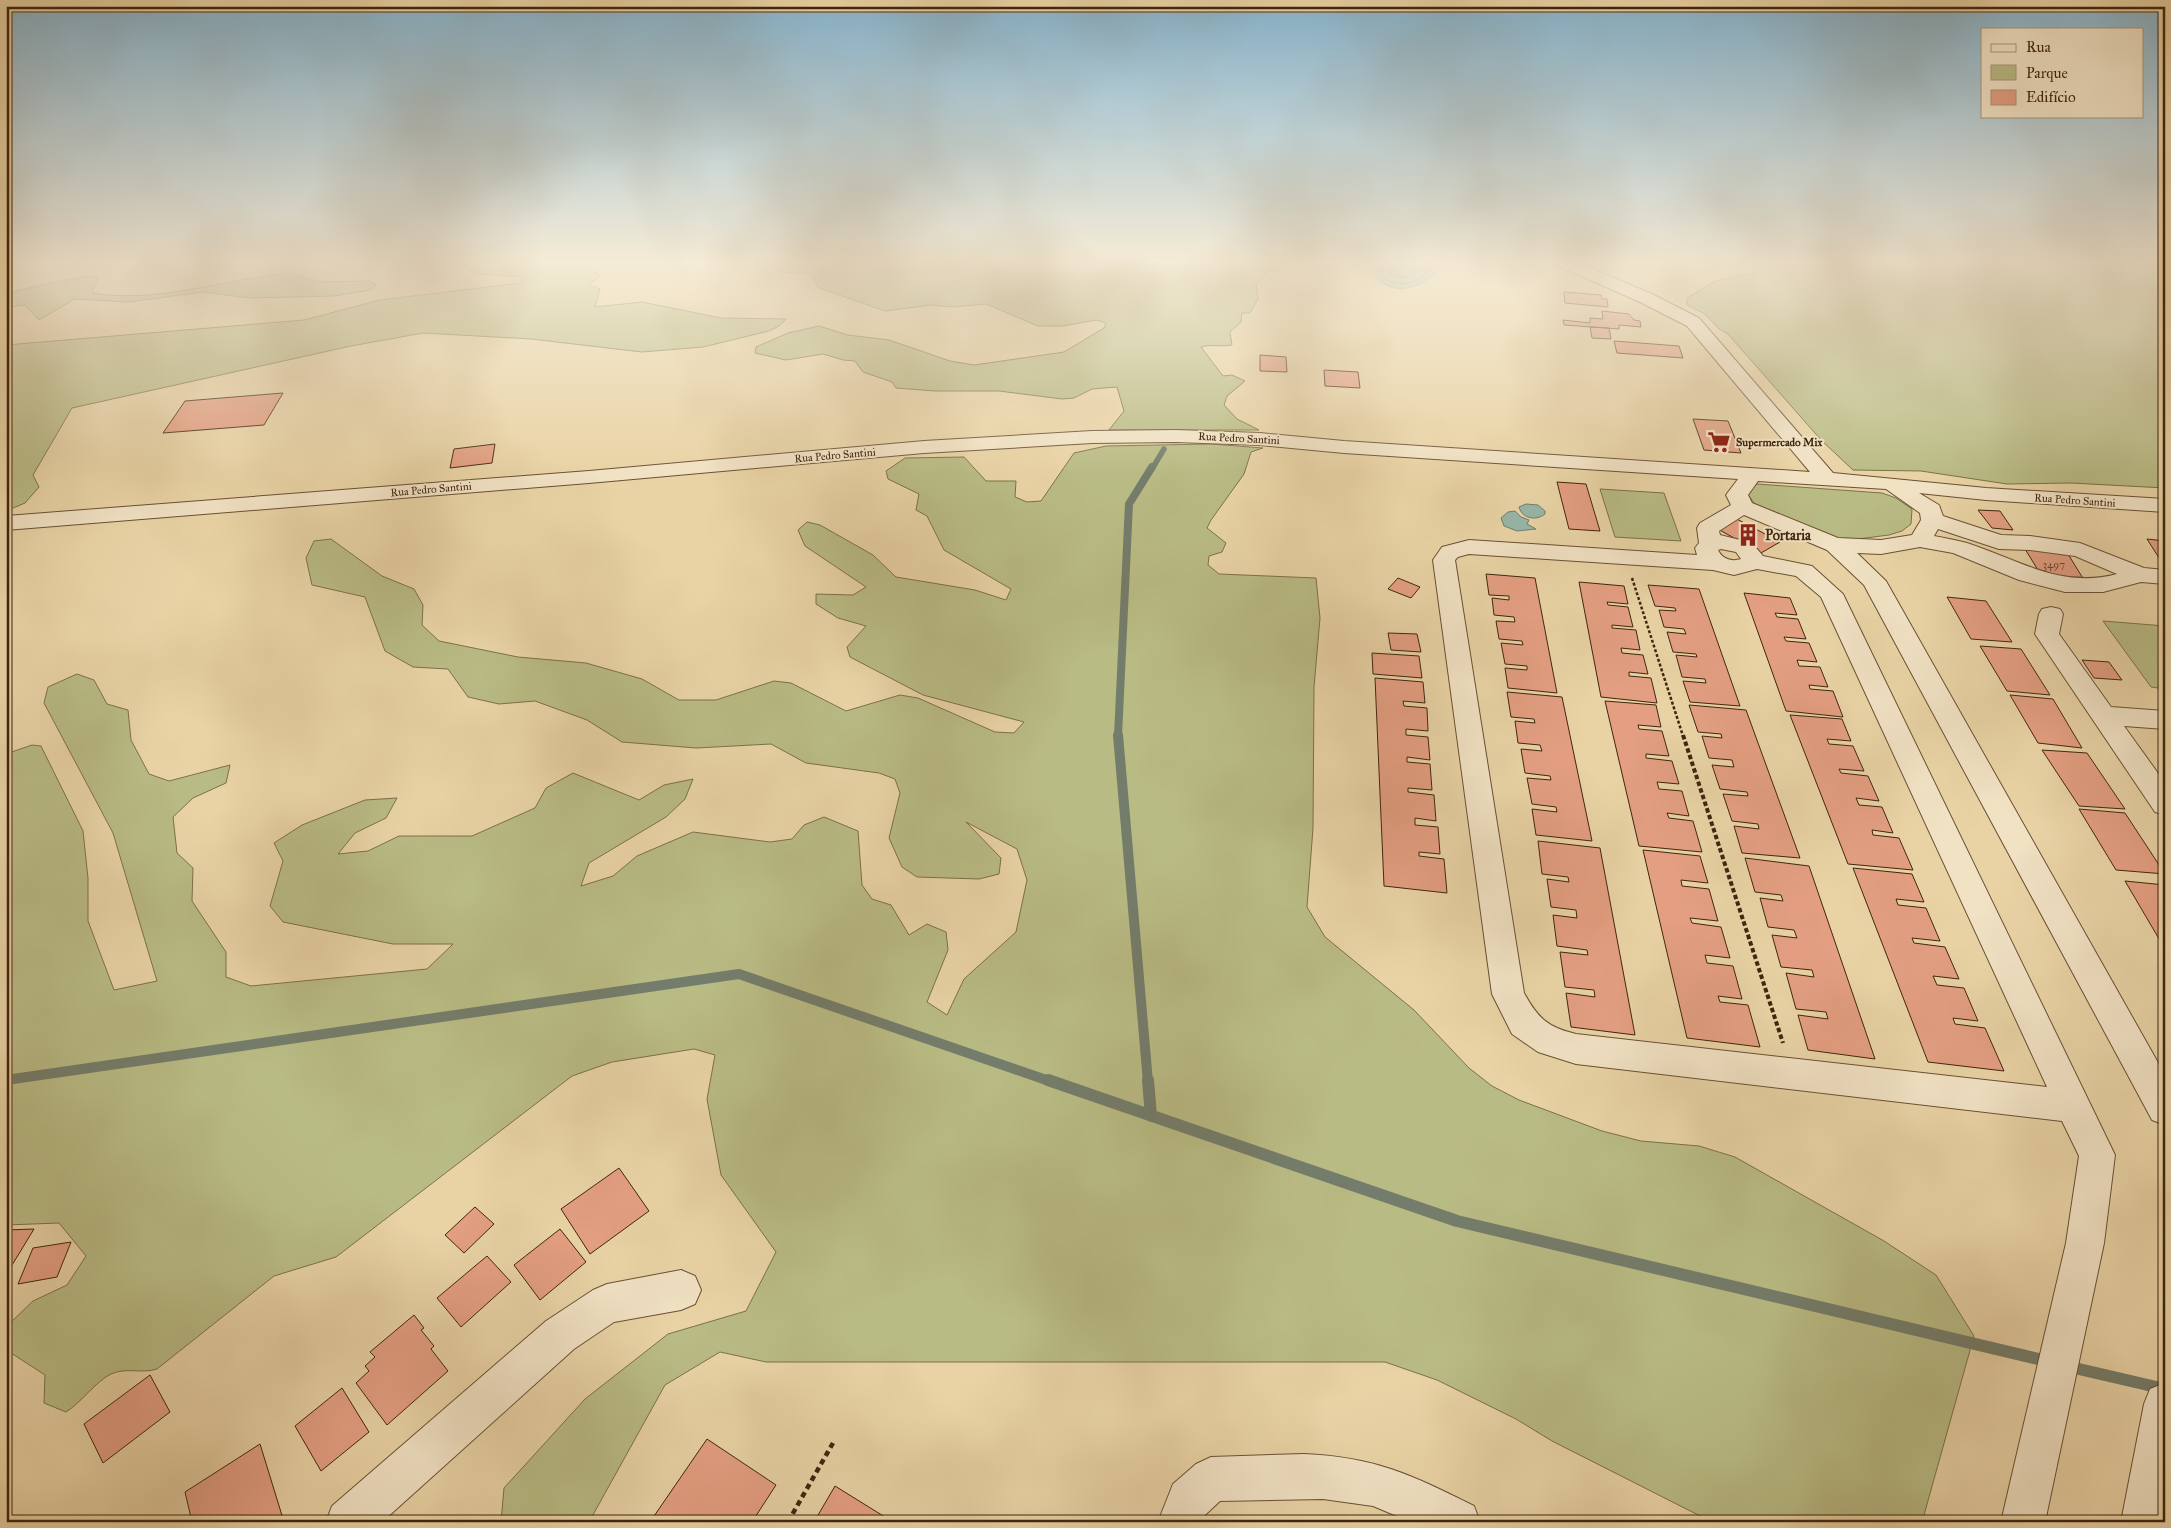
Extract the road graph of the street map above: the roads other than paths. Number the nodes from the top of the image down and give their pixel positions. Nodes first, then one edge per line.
1 (1702, 332) edge
2 (1664, 469) junction
3 (1752, 475) junction
4 (1826, 479) junction
5 (1888, 483) junction
6 (1986, 494) junction
7 (1740, 501) junction
8 (2165, 506) edge
9 (1932, 516) junction
10 (6, 523) edge
11 (1808, 536) junction
12 (1920, 540) junction
13 (1835, 546) junction
14 (1881, 546) junction
15 (1998, 552) junction
16 (1713, 554) junction
17 (1763, 563) junction
18 (2140, 575) junction
19 (2165, 576) edge
20 (1874, 581) junction
21 (2051, 614) dead end
22 (2103, 715) junction
23 (2165, 720) edge
24 (2165, 805) edge
25 (2074, 1106) junction
26 (2165, 1109) edge
27 (681, 1290) dead end
28 (2165, 1404) edge
29 (348, 1522) edge
30 (1180, 1522) edge
31 (1458, 1522) edge
32 (2023, 1522) edge
33 (2143, 1522) edge

1 - 4 street
2 - 3 street, Rua Pedro Santini
2 - 7 street, Rua Pedro Santini
2 - 10 street, Rua Pedro Santini
3 - 4 street, Rua Pedro Santini
3 - 7 street
4 - 5 street, Rua Pedro Santini
5 - 6 street, Rua Pedro Santini
5 - 9 street
6 - 8 street, Rua Pedro Santini
6 - 9 street, Rua Pedro Santini
7 - 11 street, Rua Pedro Santini
7 - 16 street
9 - 12 street
9 - 15 street
11 - 13 street, Rua Pedro Santini
11 - 17 street
12 - 14 street
12 - 15 street
13 - 14 street
13 - 20 street
14 - 20 street
15 - 18 street
15 - 18 street
16 - 17 street
16 - 25 street
17 - 25 street
18 - 19 street
20 - 26 street
21 - 22 street
22 - 23 street
22 - 24 street
25 - 32 street
27 - 29 street
28 - 33 street
30 - 31 street

